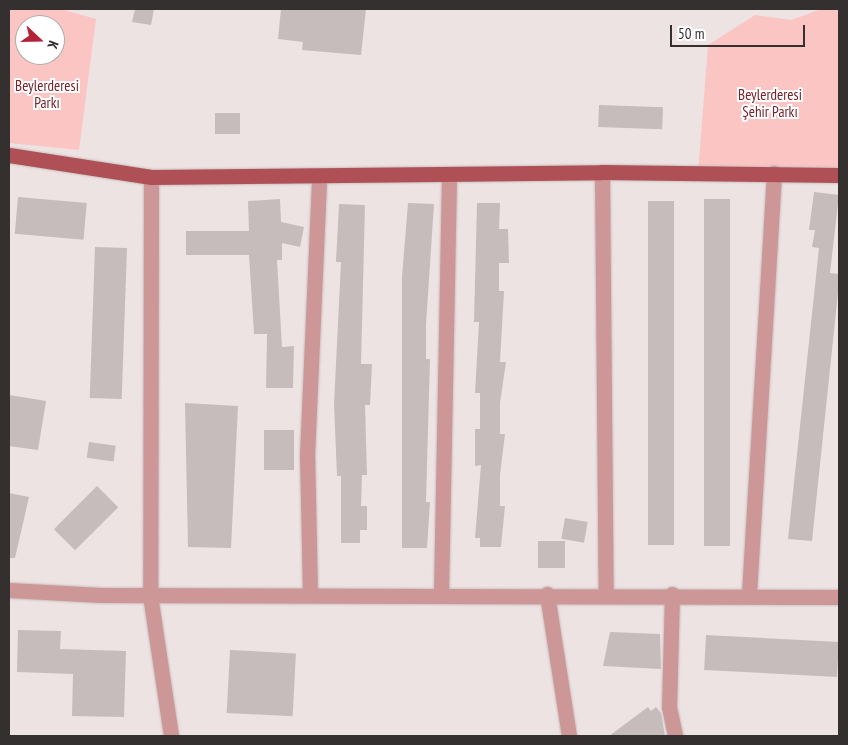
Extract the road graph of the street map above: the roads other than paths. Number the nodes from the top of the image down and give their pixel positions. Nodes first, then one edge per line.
1 (9, 155) edge
2 (602, 172) junction
3 (449, 174) junction
4 (774, 174) junction
5 (839, 175) edge
6 (319, 176) junction
7 (150, 177) junction
8 (9, 590) edge
9 (310, 594) junction
10 (442, 594) junction
11 (547, 594) junction
12 (606, 594) junction
13 (672, 594) junction
14 (749, 594) junction
15 (150, 595) junction
16 (839, 597) edge
17 (171, 736) edge
18 (569, 736) edge
19 (675, 736) edge

1 - 7 main road
2 - 3 main road
2 - 4 main road
2 - 12 street
3 - 6 main road
3 - 10 street
4 - 5 main road
4 - 14 street
6 - 7 main road
6 - 9 street
7 - 15 street
8 - 15 street
9 - 10 street
9 - 15 street
10 - 11 street
11 - 12 street
11 - 18 street
12 - 13 street
13 - 14 street
13 - 19 street
14 - 16 street
15 - 17 street

